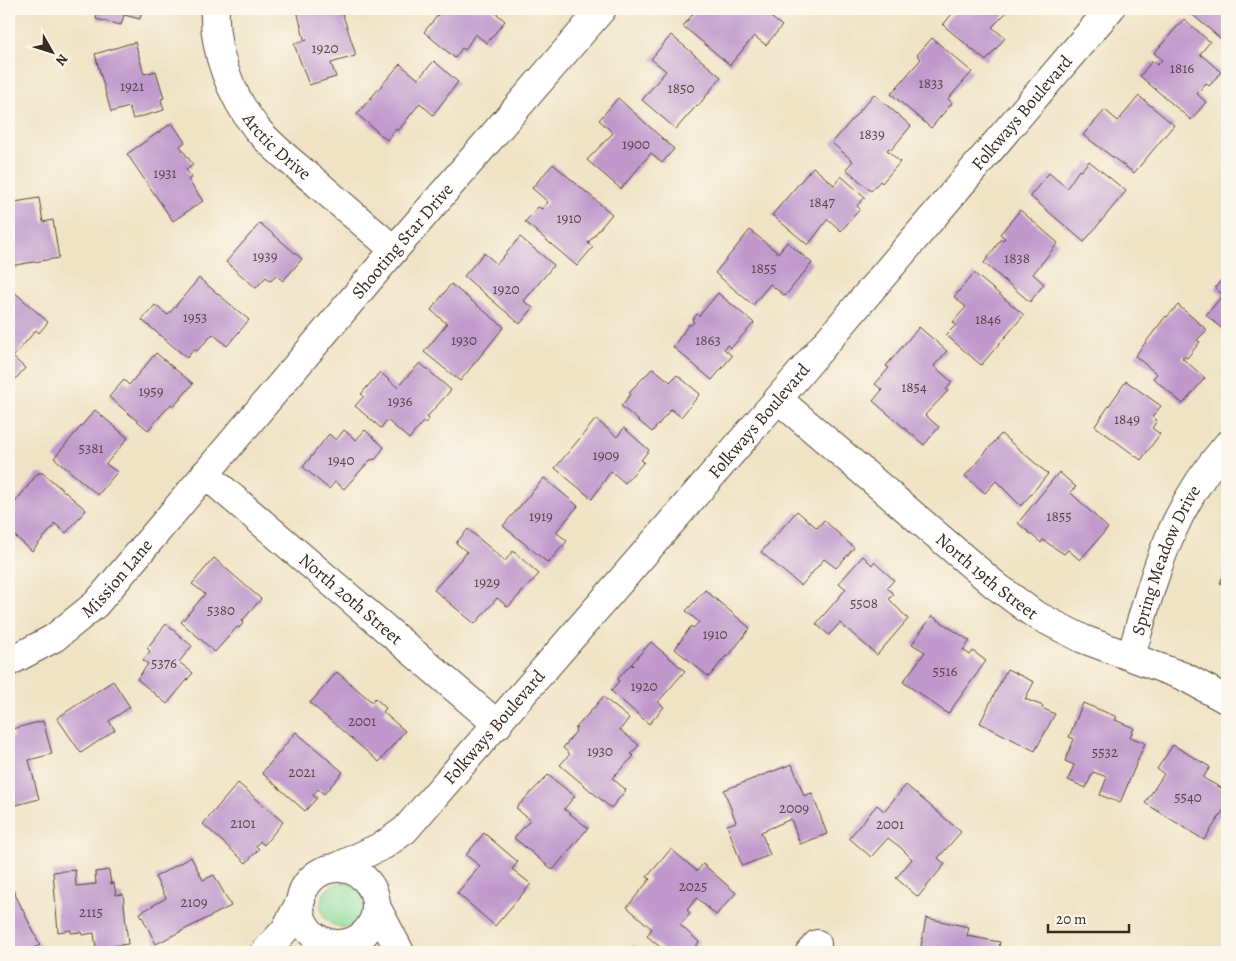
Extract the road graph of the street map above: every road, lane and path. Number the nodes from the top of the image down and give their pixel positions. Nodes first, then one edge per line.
1 (214, 9) edge
2 (602, 9) edge
3 (1110, 9) edge
4 (394, 250) junction
5 (778, 399) junction
6 (1227, 445) edge
7 (205, 474) junction
8 (1131, 656) junction
9 (9, 662) edge
10 (1227, 700) edge
11 (498, 725) junction
12 (405, 830) junction
13 (335, 868) junction
14 (301, 900) junction
15 (376, 902) junction
16 (333, 946) edge
17 (265, 952) edge
18 (394, 952) edge
19 (400, 952) edge

1 - 4 street, Arctic Drive
2 - 4 street, Shooting Star Drive
3 - 5 street, Folkways Boulevard
4 - 7 street, Shooting Star Drive
5 - 8 street, North 19th Street
5 - 11 street, Folkways Boulevard
6 - 8 street, Spring Meadow Drive
7 - 9 street, Mission Lane
7 - 11 street, North 20th Street
8 - 10 street, North 19th Street
11 - 12 street, Folkways Boulevard
12 - 13 street, Folkways Boulevard
12 - 15 street, Folkways Boulevard
13 - 14 street
13 - 15 street
14 - 16 street
14 - 17 street
15 - 16 street
15 - 19 street
16 - 18 street

